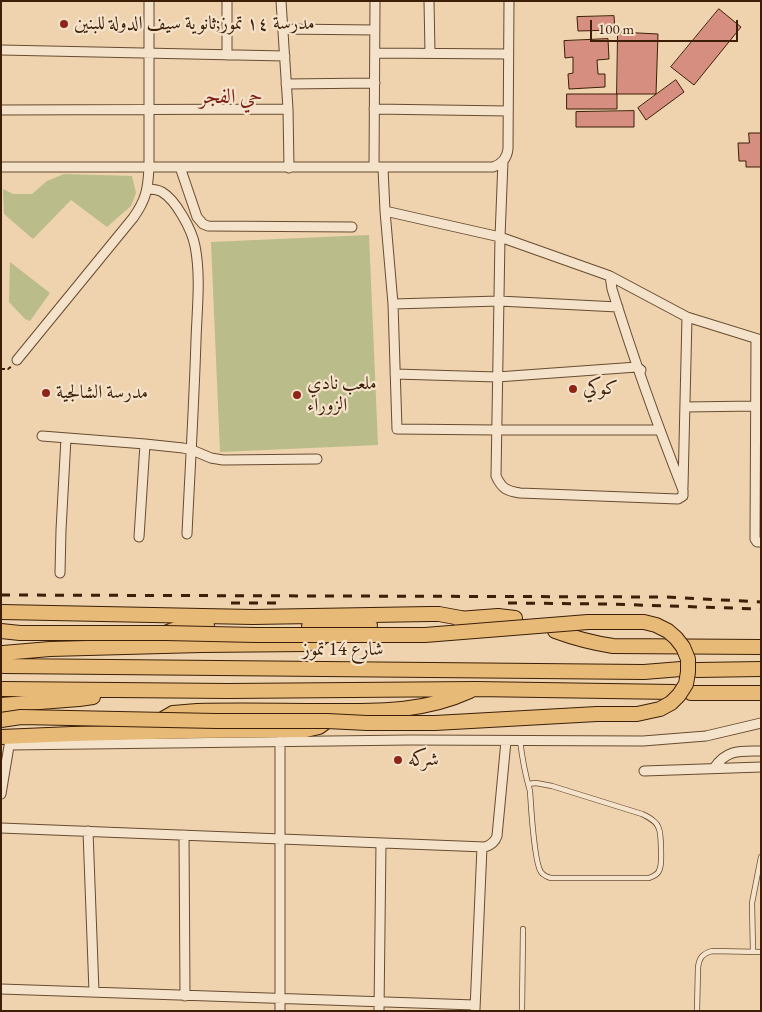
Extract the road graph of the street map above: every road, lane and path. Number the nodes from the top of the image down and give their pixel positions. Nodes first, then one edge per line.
1 (149, 1) edge
2 (227, 1) edge
3 (281, 1) edge
4 (375, 1) edge
5 (429, 1) edge
6 (509, 1) edge
7 (283, 29) junction
8 (375, 30) junction
9 (1, 50) edge
10 (375, 53) junction
11 (430, 53) junction
12 (150, 54) junction
13 (508, 54) junction
14 (227, 55) junction
15 (285, 56) junction
16 (374, 83) junction
17 (286, 84) junction
18 (288, 108) junction
19 (150, 109) junction
20 (374, 109) junction
21 (1, 110) edge
22 (508, 111) junction
23 (503, 161) junction
24 (1, 167) edge
25 (149, 167) junction
26 (180, 167) junction
27 (378, 167) junction
28 (289, 168) junction
29 (147, 188) junction
30 (384, 211) junction
31 (352, 227) dead end
32 (500, 237) junction
33 (610, 276) junction
34 (499, 301) junction
35 (393, 304) junction
36 (618, 307) junction
37 (687, 317) junction
38 (758, 340) edge
39 (17, 360) dead end
40 (640, 369) junction
41 (395, 374) junction
42 (497, 377) junction
43 (756, 406) junction
44 (685, 407) junction
45 (496, 430) junction
46 (659, 430) junction
47 (42, 436) dead end
48 (66, 438) junction
49 (145, 444) junction
50 (192, 450) junction
51 (317, 459) dead end
52 (683, 490) junction
53 (187, 534) dead end
54 (139, 537) dead end
55 (761, 542) edge
56 (60, 573) dead end
57 (2, 612) edge
58 (466, 618) junction
59 (515, 618) dead end
60 (1, 631) edge
61 (556, 631) dead end
62 (165, 633) junction
63 (325, 635) junction
64 (761, 646) edge
65 (761, 669) edge
66 (681, 670) dead end
67 (697, 670) dead end
68 (3, 689) dead end
69 (474, 689) junction
70 (112, 690) junction
71 (674, 692) dead end
72 (691, 693) dead end
73 (761, 694) edge
74 (1, 705) edge
75 (1, 720) edge
76 (161, 720) junction
77 (327, 721) junction
78 (761, 723) edge
79 (7, 740) edge
80 (520, 740) junction
81 (280, 741) junction
82 (506, 741) junction
83 (761, 750) edge
84 (761, 767) edge
85 (714, 768) junction
86 (644, 771) dead end
87 (528, 784) junction
88 (1, 794) edge
89 (1, 828) edge
90 (88, 831) junction
91 (184, 835) junction
92 (280, 839) junction
93 (381, 843) junction
94 (482, 847) junction
95 (761, 857) edge
96 (523, 929) dead end
97 (752, 952) junction
98 (761, 952) edge
99 (1, 989) edge
100 (94, 992) junction
101 (185, 996) junction
102 (280, 999) junction
103 (324, 1000) junction
104 (379, 1006) edge
105 (430, 1007) edge
106 (475, 1008) edge
107 (280, 1011) edge
108 (324, 1011) edge
109 (522, 1011) edge
110 (697, 1011) edge

1 - 12 street
2 - 14 street
3 - 7 street
4 - 8 street
5 - 11 street
6 - 13 street
7 - 8 street
7 - 15 street
8 - 10 street
9 - 12 street
10 - 11 street
10 - 16 street
11 - 13 street
12 - 14 street
12 - 19 street
13 - 22 street
14 - 15 street
15 - 17 street
16 - 17 street
16 - 20 street
17 - 18 street
18 - 19 street
18 - 28 street
19 - 21 street
19 - 25 street
20 - 22 street
20 - 27 street
22 - 23 street
23 - 27 street
23 - 32 street
24 - 25 street
25 - 26 street
25 - 29 street
26 - 28 street
26 - 31 street
27 - 28 street
27 - 30 street
29 - 39 street
29 - 50 street
30 - 32 street
30 - 35 street
32 - 33 street
32 - 34 street
33 - 36 street
33 - 37 street
34 - 35 street
34 - 36 street
34 - 42 street
35 - 41 street
36 - 40 street
37 - 38 street
37 - 44 street
38 - 43 street
40 - 42 street
40 - 46 street
41 - 42 street
41 - 45 street
42 - 45 street
43 - 44 street
43 - 55 street
44 - 52 street
45 - 46 street
45 - 52 street
46 - 52 street
47 - 48 street
48 - 49 street
48 - 56 street
49 - 50 street
49 - 54 street
50 - 51 street
50 - 53 street
57 - 58 main road
58 - 59 main road
58 - 62 main road
60 - 62 main road, bridge
61 - 64 main road
62 - 63 main road, bridge
63 - 66 main road, شارع 14 تموز
63 - 77 main road, bridge
65 - 67 main road
68 - 70 main road, شارع 14 تموز
69 - 70 main road, شارع 14 تموز
69 - 71 main road, شارع 14 تموز
69 - 76 main road
70 - 74 main road
72 - 73 main road
75 - 76 main road, bridge
76 - 77 main road, bridge
77 - 79 main road
78 - 80 street
79 - 81 street
79 - 88 street
80 - 82 street
80 - 87 lane
81 - 82 street
81 - 92 street
82 - 94 street
83 - 85 street
84 - 85 street
85 - 86 street
87 - 87 lane
89 - 90 street
90 - 91 street
90 - 100 street
91 - 92 street
91 - 101 street
92 - 93 street
92 - 102 street
93 - 94 street
93 - 104 street
94 - 106 street
95 - 97 lane
96 - 109 lane
97 - 98 lane
97 - 110 lane
99 - 100 street
100 - 101 street
101 - 102 street
102 - 103 street
102 - 107 street
103 - 104 street
103 - 108 street
104 - 105 street
105 - 106 street

